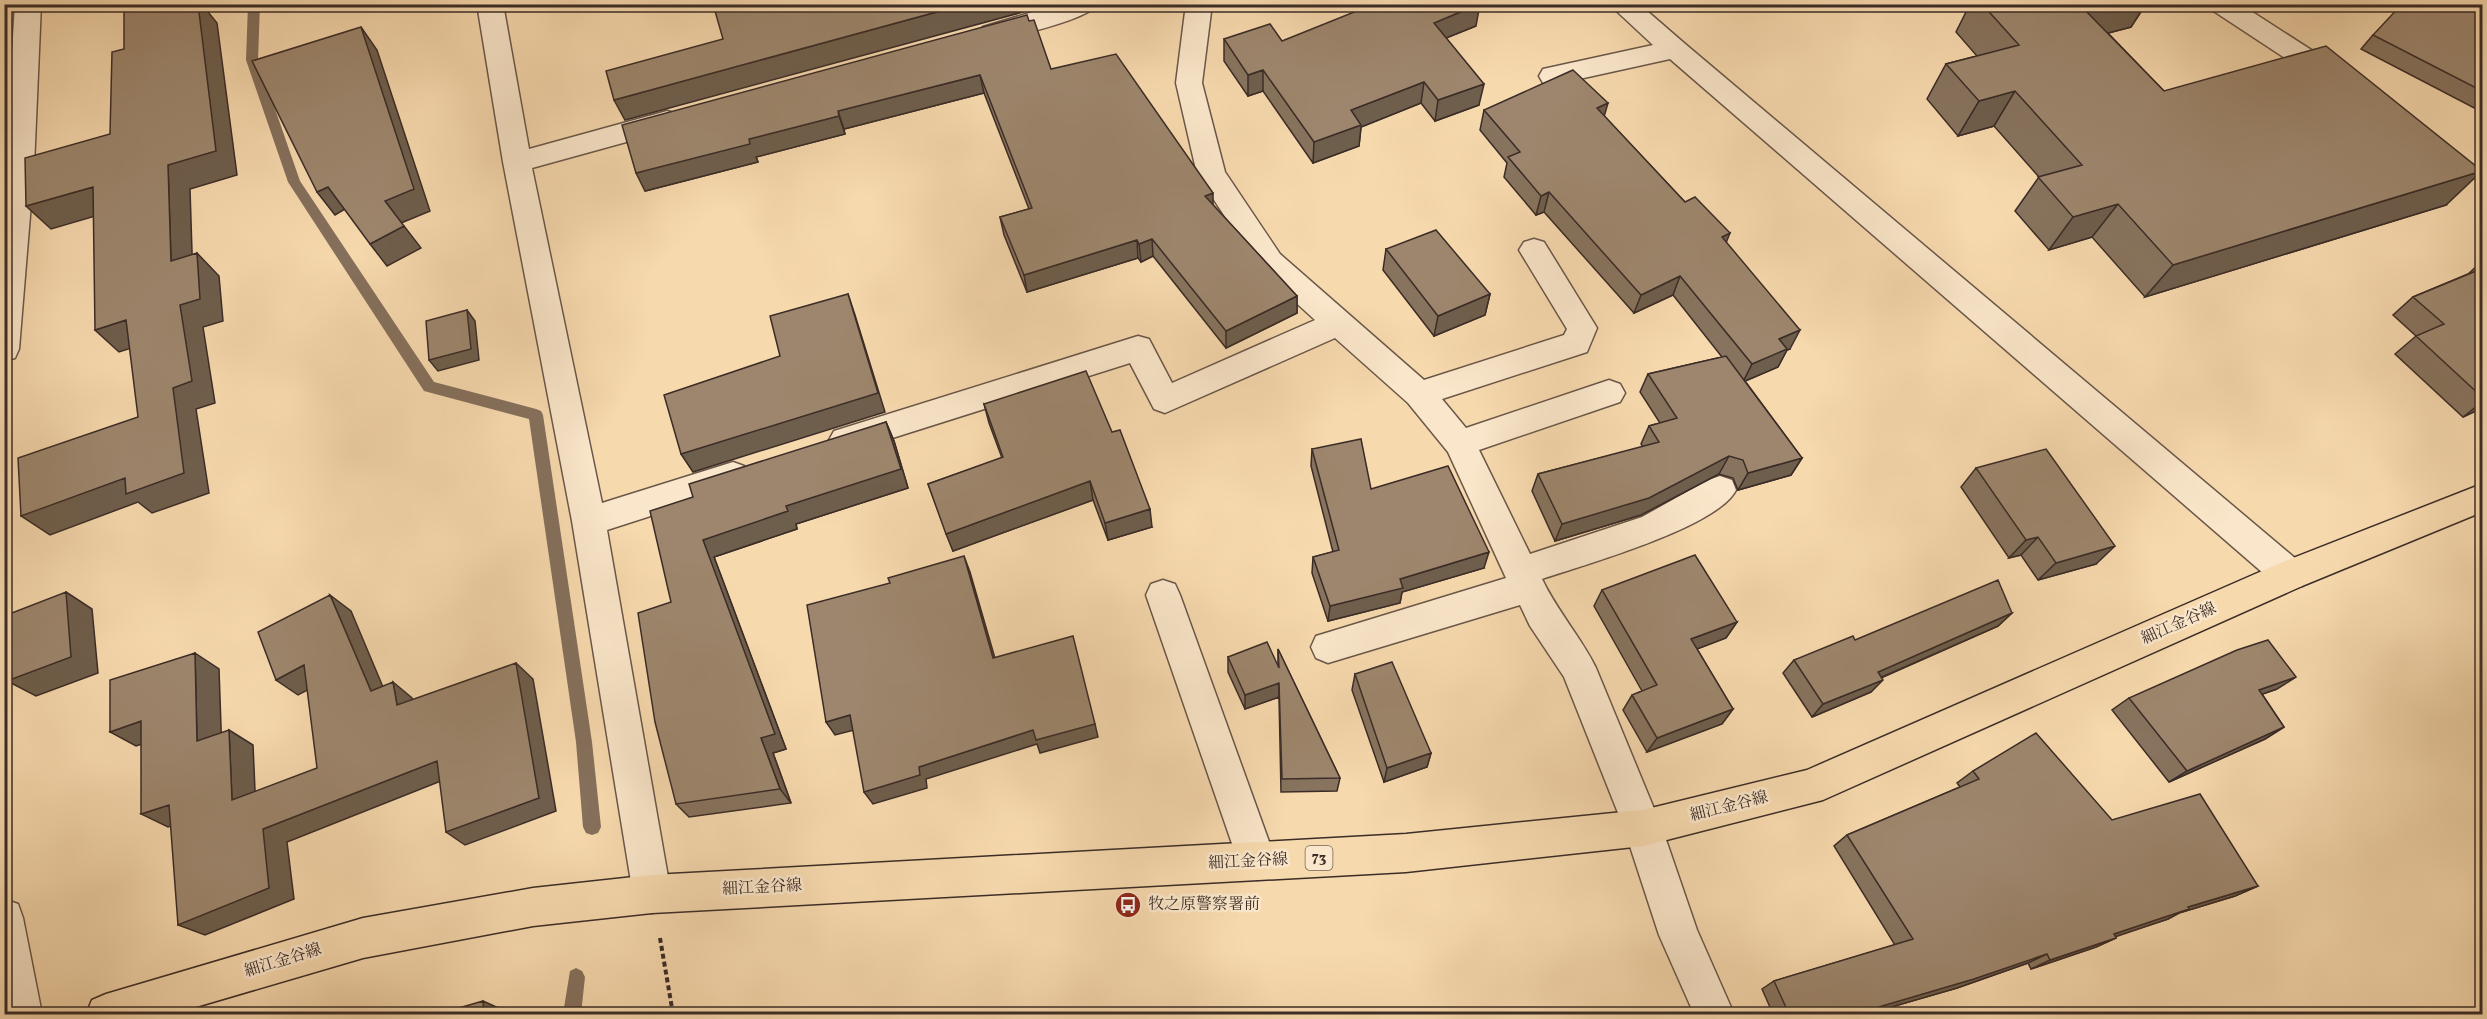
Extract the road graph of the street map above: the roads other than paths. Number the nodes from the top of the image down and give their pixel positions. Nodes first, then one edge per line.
1 (28, 4) edge
2 (490, 4) edge
3 (1085, 4) edge
4 (1199, 4) edge
5 (1622, 4) edge
6 (2221, 4) edge
7 (974, 38) edge
8 (1675, 49) junction
9 (1552, 76) dead end
10 (2361, 94) edge
11 (688, 115) edge
12 (516, 162) junction
13 (1534, 250) dead end
14 (1339, 324) junction
15 (4, 348) edge
16 (1609, 393) dead end
17 (1419, 394) junction
18 (1460, 443) junction
19 (818, 449) edge
20 (760, 467) edge
21 (1720, 490) dead end
22 (2482, 498) edge
23 (589, 521) junction
24 (2290, 575) junction
25 (1524, 579) junction
26 (1163, 595) dead end
27 (1328, 647) dead end
28 (1643, 828) junction
29 (1257, 861) junction
30 (652, 894) junction
31 (4, 918) edge
32 (22, 1014) edge
33 (106, 1014) edge
34 (1714, 1014) edge

1 - 15 street
2 - 12 street
3 - 7 street
4 - 14 street
5 - 8 street
6 - 10 street
8 - 9 street
8 - 24 street
11 - 12 street
12 - 23 street
13 - 17 street
14 - 17 street
14 - 19 street
16 - 18 street
17 - 18 street
18 - 25 street
20 - 23 street
21 - 25 street
22 - 24 main road, 細江金谷線 / 73
23 - 30 street
24 - 28 main road, 細江金谷線 / 73
25 - 27 street
25 - 28 street
26 - 29 street
28 - 29 main road, 細江金谷線 / 73
28 - 34 street
29 - 30 main road, 細江金谷線 / 73
30 - 33 main road, 細江金谷線 / 73
31 - 32 street

